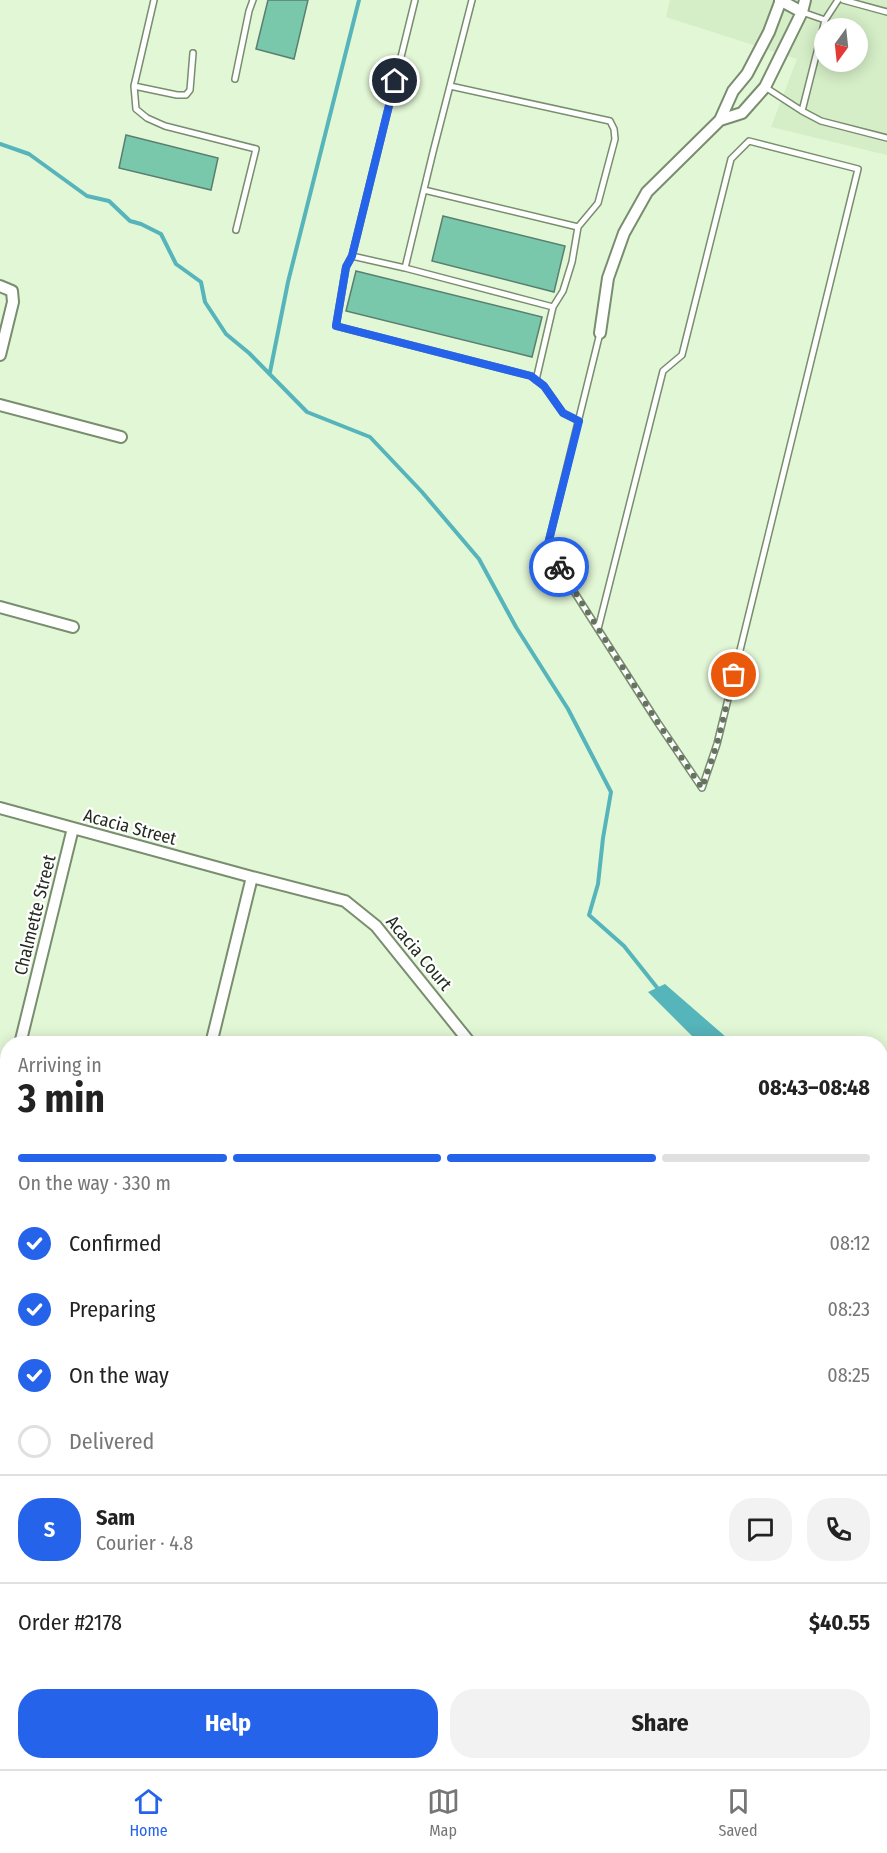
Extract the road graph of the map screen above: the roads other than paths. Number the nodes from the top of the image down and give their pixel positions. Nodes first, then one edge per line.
1 (154, 0) edge
2 (253, 0) edge
3 (415, 0) edge
4 (472, 0) edge
5 (780, 0) edge
6 (806, 0) edge
7 (838, 0) edge
8 (843, 0) edge
9 (802, 12) junction
10 (887, 12) edge
11 (819, 18) edge
12 (826, 18) edge
13 (193, 53) dead end
14 (814, 64) edge
15 (747, 74) junction
16 (234, 79) dead end
17 (134, 86) junction
18 (450, 86) junction
19 (765, 87) junction
20 (802, 111) junction
21 (720, 120) junction
22 (887, 138) edge
23 (424, 190) junction
24 (578, 227) junction
25 (236, 230) dead end
26 (352, 256) junction
27 (405, 268) junction
28 (0, 286) edge
29 (553, 307) junction
30 (600, 333) joint
31 (0, 355) edge
32 (536, 380) junction
33 (0, 405) edge
34 (579, 421) junction
35 (121, 437) dead end
36 (0, 607) edge
37 (73, 627) dead end
38 (598, 629) junction
39 (0, 808) edge
40 (73, 828) junction
41 (252, 877) junction
42 (22, 1036) edge
43 (213, 1036) edge
44 (465, 1036) edge

1 - 17 lane
2 - 16 lane
3 - 26 lane
4 - 18 lane
5 - 9 street
5 - 15 street
6 - 9 street
7 - 12 lane
8 - 10 lane
9 - 11 lane
9 - 19 street
13 - 17 lane
14 - 20 lane
15 - 19 street
15 - 21 street
17 - 25 lane
18 - 23 lane
18 - 24 lane
19 - 20 lane
19 - 21 street
20 - 22 lane
21 - 30 street
23 - 24 lane
23 - 27 lane
24 - 29 lane
26 - 27 lane
26 - 32 lane
27 - 29 lane
28 - 31 street
29 - 32 lane
30 - 34 lane
32 - 34 lane
33 - 35 street
34 - 38 lane
36 - 37 street
38 - 38 lane
39 - 40 street, Acacia Street
40 - 41 street, Acacia Street
40 - 42 street, Chalmette Street
41 - 43 street
41 - 44 street, Acacia Court

